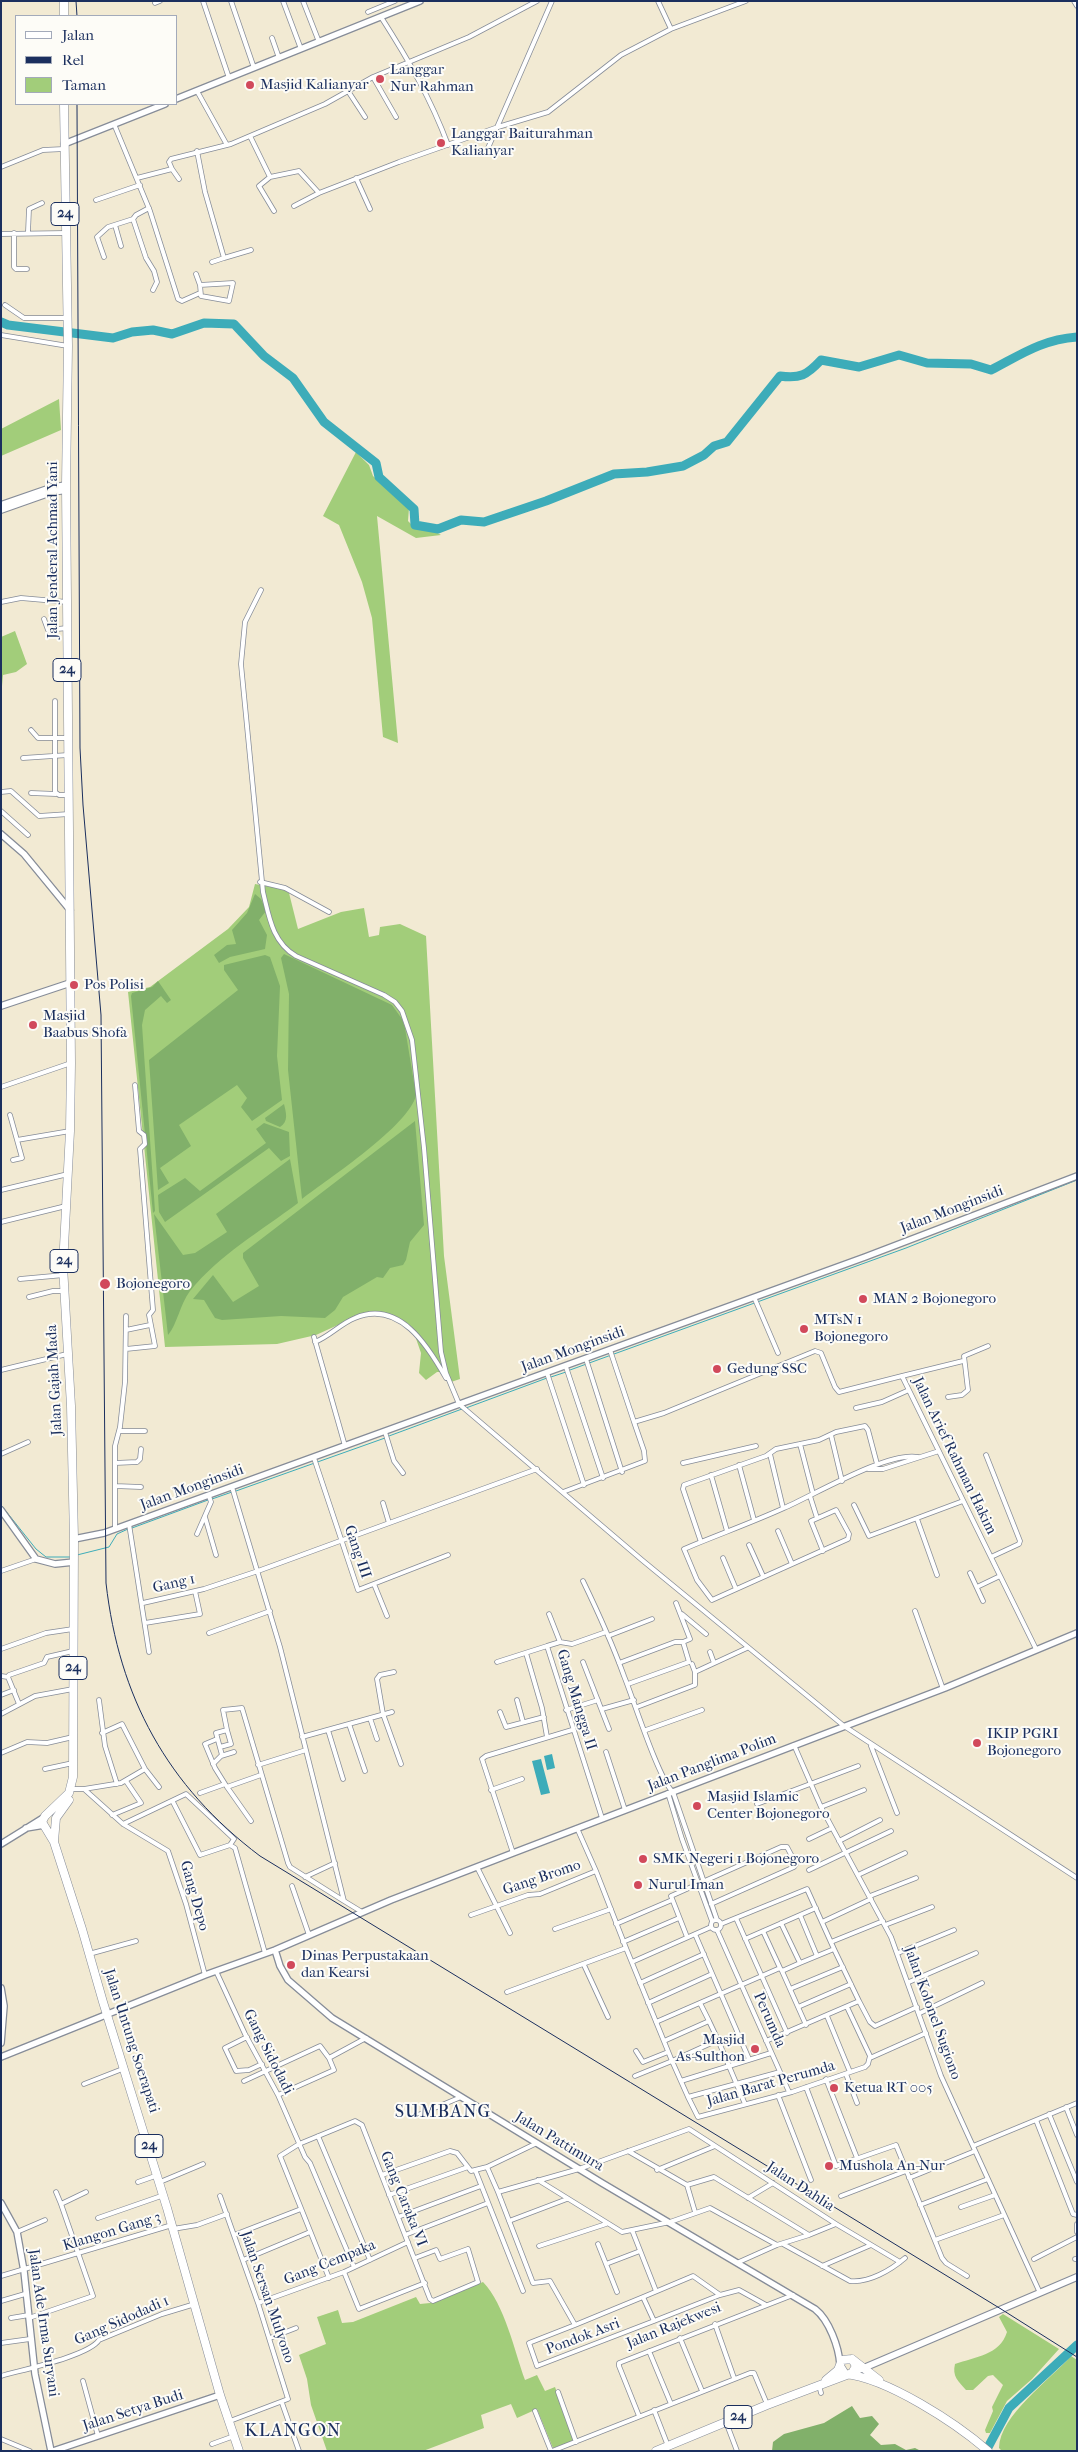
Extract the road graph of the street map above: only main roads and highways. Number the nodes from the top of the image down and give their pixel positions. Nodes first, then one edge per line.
1 (64, 1) edge
2 (420, 1) edge
3 (409, 4) edge
4 (64, 15) edge
5 (178, 98) edge
6 (64, 105) edge
7 (162, 105) edge
8 (64, 146) junction
9 (66, 487) junction
10 (1, 505) edge
11 (1, 510) edge
12 (1, 834) edge
13 (70, 910) junction
14 (70, 982) junction
15 (1, 1006) edge
16 (1077, 1176) edge
17 (1, 1510) edge
18 (74, 1539) junction
19 (74, 1558) junction
20 (1077, 1633) edge
21 (72, 1789) junction
22 (44, 1820) junction
23 (55, 1823) junction
24 (54, 1842) junction
25 (1, 1844) edge
26 (275, 1950) junction
27 (1, 1988) edge
28 (107, 2014) junction
29 (3, 2024) edge
30 (1, 2043) edge
31 (1, 2057) edge
32 (1, 2203) edge
33 (1077, 2276) edge
34 (836, 2347) junction
35 (851, 2359) junction
36 (879, 2362) junction
37 (840, 2366) junction
38 (865, 2369) junction
39 (850, 2374) junction
40 (877, 2379) junction
41 (884, 2384) junction
42 (819, 2385) junction
43 (220, 2395) junction
44 (52, 2451) edge
45 (239, 2451) edge
46 (656, 2451) edge
47 (988, 2451) edge

1 - 4 highway
2 - 3 main road
3 - 5 main road
6 - 8 highway, 24
7 - 8 main road
8 - 9 highway, Jalan Jenderal Achmad Yani / 24
9 - 10 main road
9 - 11 main road
9 - 13 highway, Jalan Jenderal Achmad Yani / 24
12 - 13 main road
13 - 14 highway, Jalan Jenderal Achmad Yani / 24
14 - 15 main road
14 - 18 highway, Jalan Gajah Mada / 24
16 - 18 main road, Jalan Monginsidi
17 - 19 main road
18 - 19 highway, Jalan Gajah Mada / 24
19 - 21 highway, Jalan Gajah Mada / 24
20 - 26 main road, Jalan Panglima Polim
21 - 22 highway, Jalan Gajah Mada / 24
21 - 23 highway, Jalan Gajah Mada / 24
22 - 23 highway
22 - 24 highway, 24
22 - 25 main road
23 - 24 highway, 24
24 - 28 highway, Jalan Untung Soerapati / 24
26 - 28 main road
26 - 34 main road, Jalan Pattimura
27 - 29 main road
28 - 31 main road
28 - 43 highway, Jalan Untung Soerapati / 24
29 - 30 main road
32 - 44 main road, Jalan Ade Irma Suryani
33 - 36 main road
34 - 35 main road
34 - 37 main road
35 - 36 main road
35 - 37 highway, 24
35 - 38 highway
35 - 39 highway
36 - 38 main road
36 - 40 main road
37 - 39 highway
37 - 42 highway, 24
38 - 39 main road
38 - 40 highway
39 - 41 highway
39 - 42 highway, 24
40 - 41 highway
41 - 47 highway
42 - 46 highway, 24
43 - 44 main road, Jalan Setya Budi
43 - 45 highway, Jalan Untung Soerapati / 24

